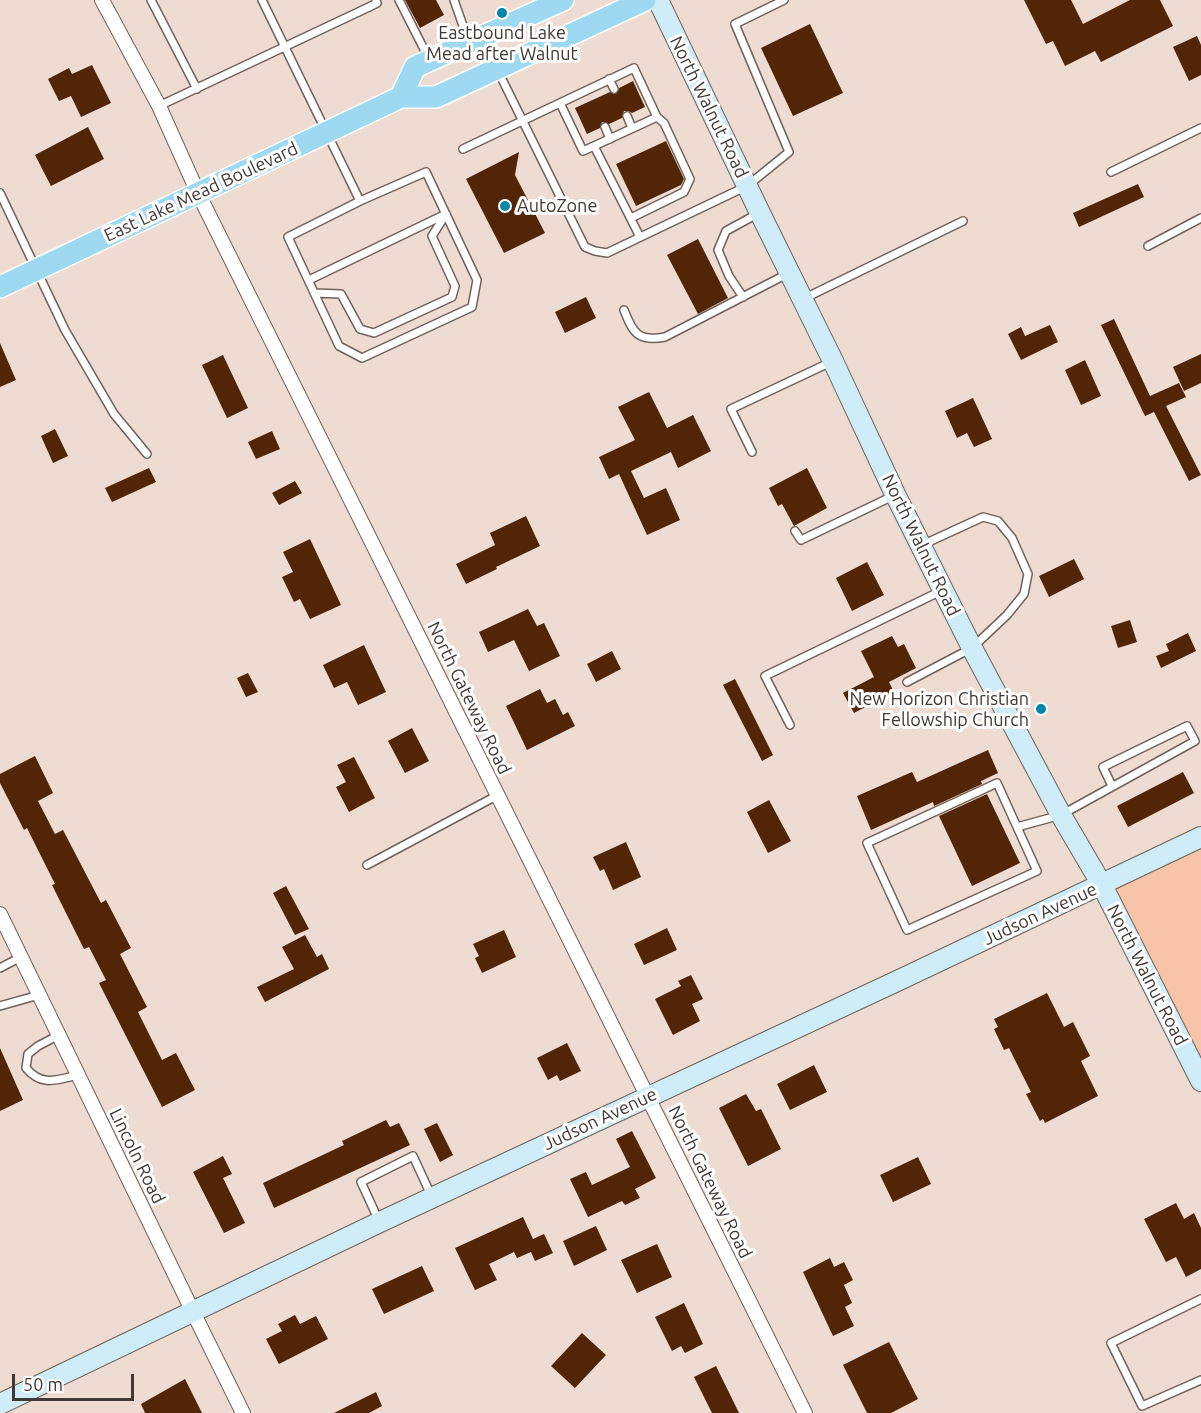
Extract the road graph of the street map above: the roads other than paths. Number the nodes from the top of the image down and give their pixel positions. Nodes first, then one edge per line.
1 (102, 0) edge
2 (151, 0) edge
3 (262, 0) edge
4 (376, 0) edge
5 (399, 0) edge
6 (454, 0) edge
7 (563, 0) edge
8 (645, 0) edge
9 (658, 0) edge
10 (783, 0) edge
11 (468, 43) junction
12 (286, 48) junction
13 (430, 61) junction
14 (497, 69) junction
15 (609, 80) junction
16 (197, 89) junction
17 (614, 89) dead end
18 (586, 90) junction
19 (401, 97) junction
20 (591, 99) dead end
21 (560, 103) junction
22 (159, 106) junction
23 (627, 116) dead end
24 (657, 117) junction
25 (523, 121) junction
26 (604, 127) dead end
27 (632, 128) junction
28 (1201, 128) edge
29 (327, 132) junction
30 (610, 139) junction
31 (594, 146) junction
32 (463, 149) dead end
33 (1112, 172) dead end
34 (747, 186) junction
35 (0, 193) edge
36 (198, 193) junction
37 (379, 193) junction
38 (384, 202) dead end
39 (357, 203) junction
40 (760, 213) junction
41 (359, 214) dead end
42 (446, 214) junction
43 (331, 216) junction
44 (631, 218) junction
45 (1201, 218) edge
46 (963, 221) dead end
47 (337, 224) dead end
48 (640, 237) junction
49 (1148, 246) dead end
50 (354, 249) dead end
51 (358, 256) junction
52 (36, 270) junction
53 (789, 273) junction
54 (309, 280) junction
55 (0, 287) edge
56 (314, 293) junction
57 (743, 297) junction
58 (802, 299) junction
59 (624, 310) dead end
60 (833, 361) junction
61 (752, 452) dead end
62 (147, 454) dead end
63 (895, 494) junction
64 (795, 531) dead end
65 (921, 546) junction
66 (943, 590) junction
67 (972, 648) junction
68 (907, 682) dead end
69 (790, 725) dead end
70 (1112, 786) junction
71 (498, 795) junction
72 (1061, 814) junction
73 (1017, 827) junction
74 (1201, 837) edge
75 (367, 865) dead end
76 (1102, 885) junction
77 (2, 922) edge
78 (21, 957) junction
79 (0, 968) edge
80 (39, 995) junction
81 (0, 1006) edge
82 (58, 1035) junction
83 (78, 1075) junction
84 (1201, 1081) edge
85 (647, 1096) junction
86 (432, 1197) junction
87 (380, 1222) junction
88 (1201, 1299) edge
89 (193, 1312) junction
90 (1201, 1380) edge
91 (0, 1404) edge
92 (243, 1413) edge
93 (805, 1413) edge

1 - 22 street, North Gateway Road
2 - 16 lane
3 - 12 lane
4 - 12 lane
5 - 13 lane
6 - 11 lane
7 - 11 main road
8 - 14 main road, East Lake Mead Boulevard
9 - 34 street, North Walnut Road
10 - 34 lane
11 - 13 main road
12 - 16 lane
12 - 29 lane
13 - 19 main road
14 - 19 main road, East Lake Mead Boulevard
14 - 25 lane
15 - 17 lane
15 - 18 lane
15 - 24 lane
16 - 22 lane
18 - 20 lane
18 - 21 lane
19 - 29 main road, East Lake Mead Boulevard
21 - 25 lane
21 - 31 lane
22 - 36 street, North Gateway Road
23 - 27 lane
24 - 27 lane
24 - 44 lane
25 - 32 lane
25 - 48 lane
26 - 30 lane
27 - 30 lane
28 - 33 lane
29 - 36 main road, East Lake Mead Boulevard
29 - 39 lane
30 - 31 lane
31 - 44 lane
34 - 40 street, North Walnut Road
34 - 48 lane
35 - 52 lane
36 - 52 main road, East Lake Mead Boulevard
36 - 71 street, North Gateway Road
37 - 38 lane
37 - 39 lane
37 - 42 lane
39 - 41 lane
39 - 43 lane
40 - 53 street, North Walnut Road
40 - 57 lane
42 - 51 lane
42 - 56 lane
42 - 56 lane
43 - 47 lane
43 - 54 lane
44 - 48 lane
45 - 49 lane
46 - 58 lane
50 - 51 lane
51 - 54 lane
52 - 55 main road, East Lake Mead Boulevard
52 - 62 lane
53 - 57 lane
53 - 58 street, North Walnut Road
54 - 56 lane
57 - 59 lane
58 - 60 street, North Walnut Road
60 - 61 lane
60 - 63 street, North Walnut Road
63 - 64 lane
63 - 65 street, North Walnut Road
65 - 66 street, North Walnut Road
65 - 67 lane
66 - 67 street, North Walnut Road
66 - 69 lane
67 - 68 lane
67 - 72 street, North Walnut Road
70 - 70 lane
70 - 72 lane
71 - 75 lane
71 - 85 street, North Gateway Road
72 - 73 lane
72 - 76 street, North Walnut Road
73 - 73 lane
74 - 76 street, Judson Avenue
76 - 84 street, North Walnut Road
76 - 85 street, Judson Avenue
77 - 78 street, Lincoln Road
78 - 79 lane
78 - 80 street, Lincoln Road
80 - 81 lane
80 - 82 street, Lincoln Road
82 - 83 street, Lincoln Road
82 - 83 lane
83 - 89 street, Lincoln Road
85 - 86 street, Judson Avenue
85 - 93 street, North Gateway Road
86 - 87 street, Judson Avenue
86 - 87 lane
87 - 89 street, Judson Avenue
88 - 90 lane
89 - 91 street, Judson Avenue
89 - 92 street, Lincoln Road

